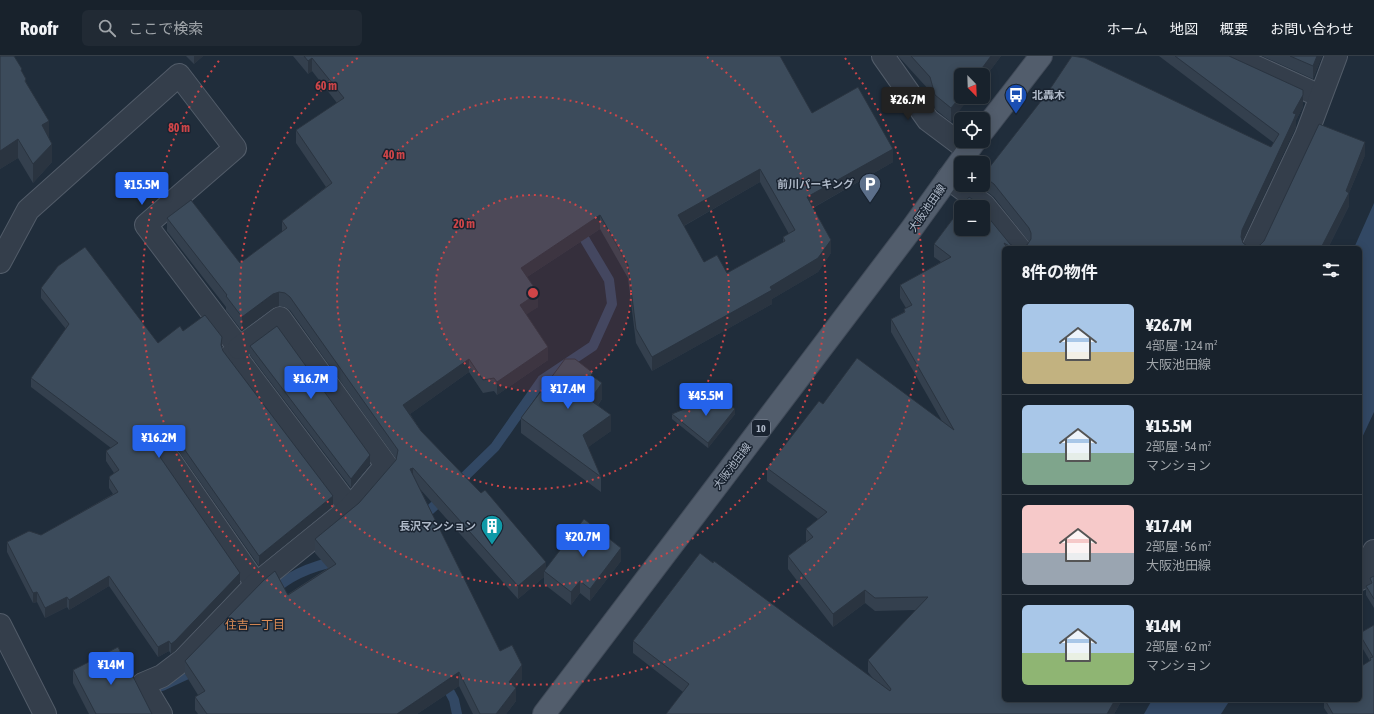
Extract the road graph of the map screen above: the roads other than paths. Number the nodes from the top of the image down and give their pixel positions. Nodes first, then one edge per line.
1 (883, 56) edge
2 (1041, 56) edge
3 (1232, 56) edge
4 (1336, 56) edge
5 (1320, 96) junction
6 (990, 122) edge
7 (954, 135) edge
8 (970, 148) edge
9 (948, 178) junction
10 (1017, 246) edge
11 (1254, 246) edge
12 (0, 262) edge
13 (239, 348) junction
14 (170, 460) dead end
15 (350, 508) junction
16 (1374, 551) edge
17 (1362, 575) edge
18 (256, 584) junction
19 (0, 625) edge
20 (45, 714) edge
21 (161, 714) edge
22 (544, 714) edge

1 - 7 street
2 - 6 main road
3 - 5 street
4 - 5 street
5 - 11 street
8 - 9 main road, 大阪池田線 / 10
9 - 10 street
9 - 22 main road, 大阪池田線 / 10
12 - 13 street
13 - 15 street
13 - 15 street
14 - 18 street
15 - 18 street
16 - 17 street
18 - 21 street
19 - 20 street

